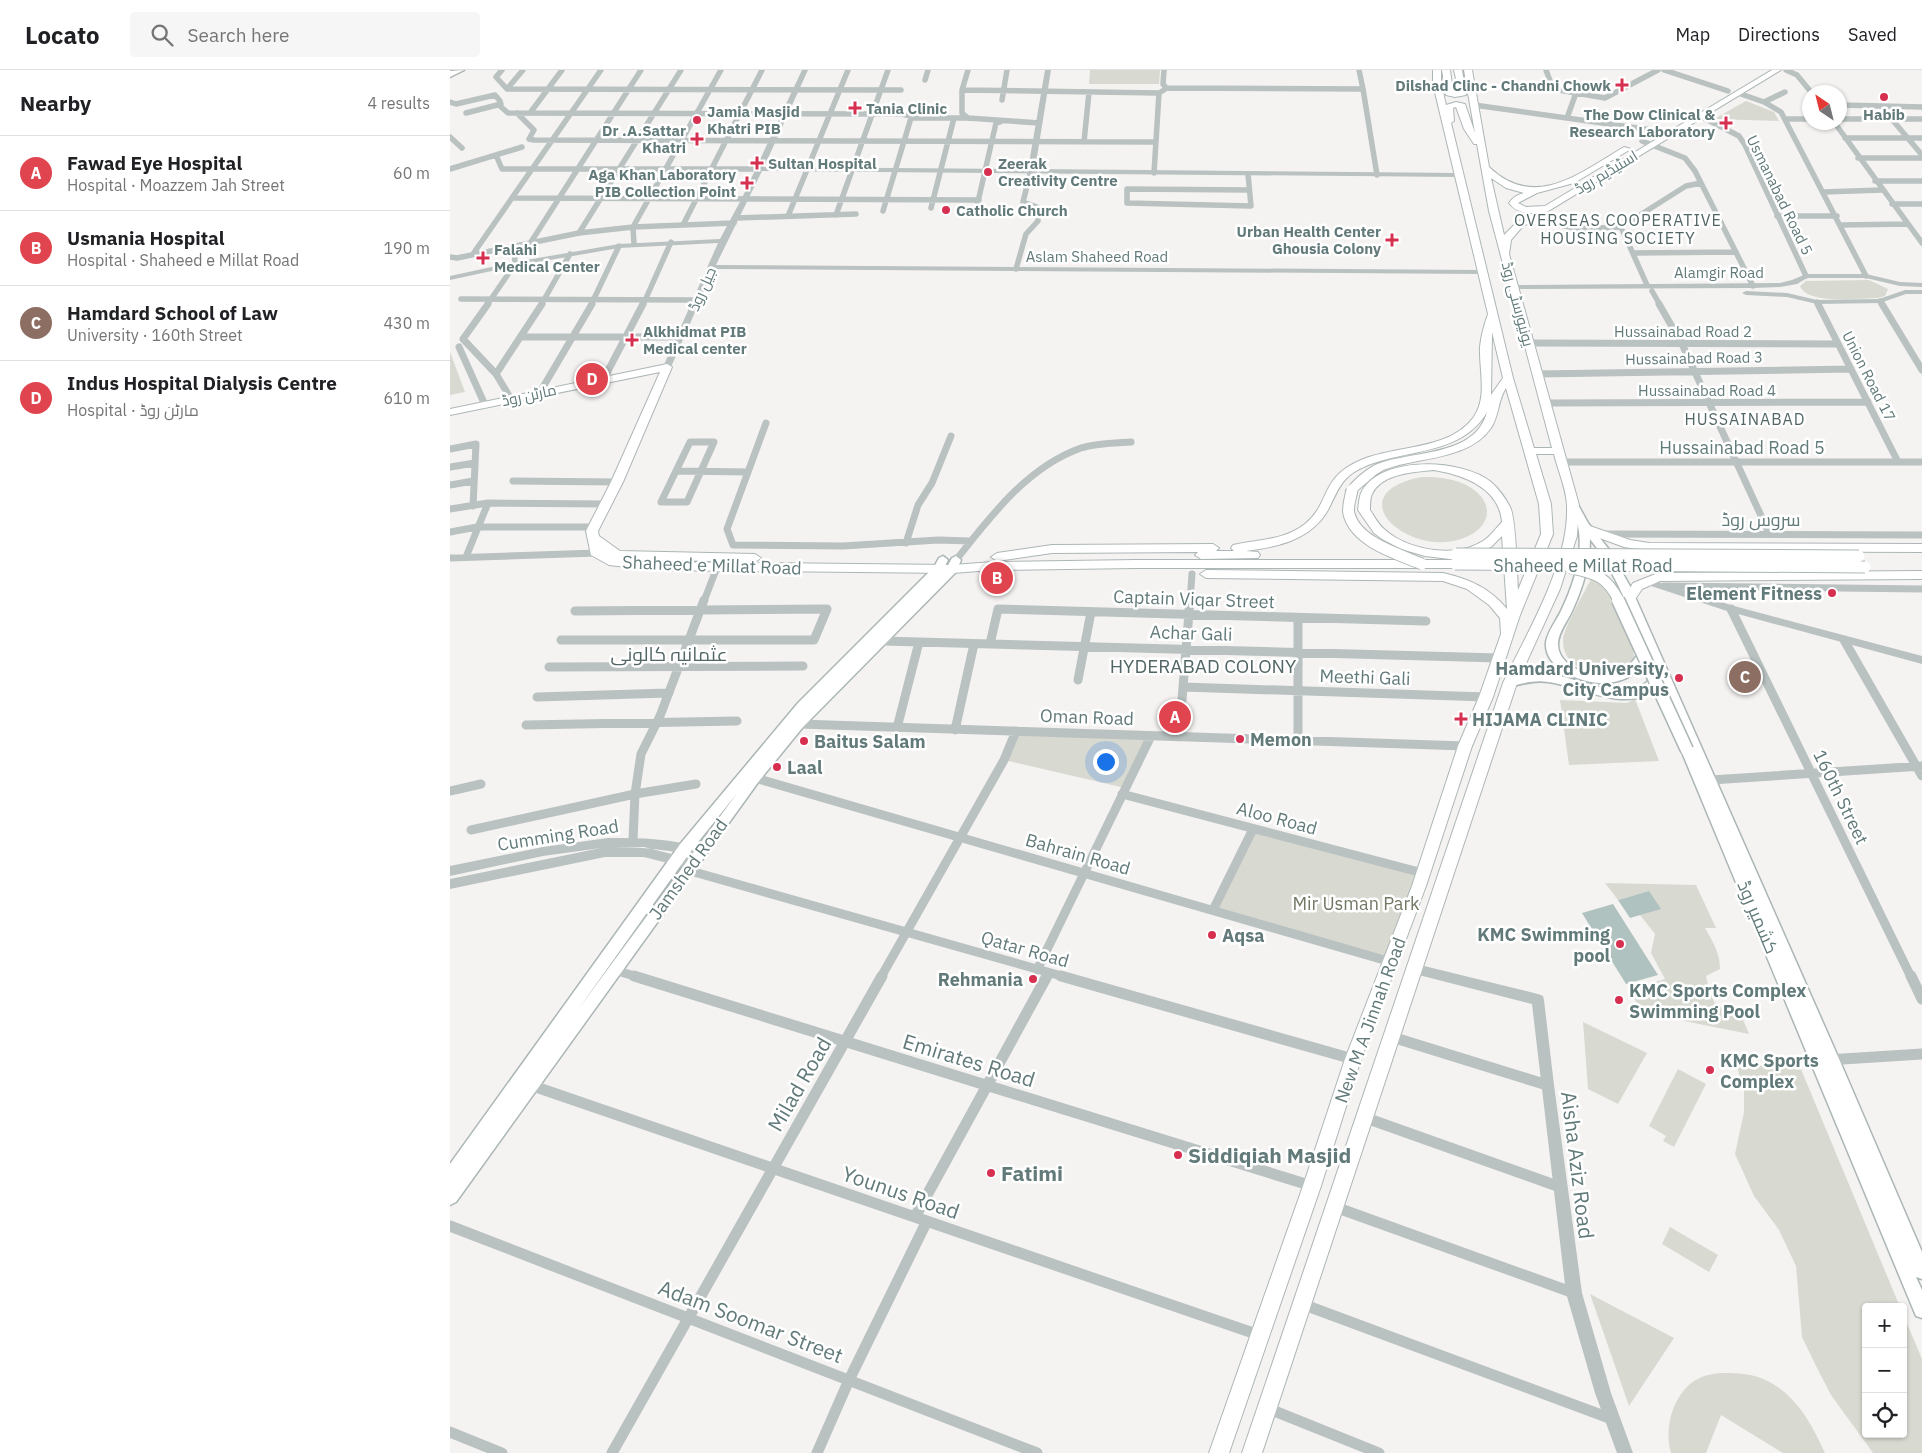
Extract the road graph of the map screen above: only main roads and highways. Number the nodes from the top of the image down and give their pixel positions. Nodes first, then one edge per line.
1 (459, 70) edge
2 (1437, 70) edge
3 (1446, 70) edge
4 (1458, 70) edge
5 (1468, 70) edge
6 (1761, 70) edge
7 (1777, 70) edge
8 (450, 74) edge
9 (1448, 129) junction
10 (1480, 147) junction
11 (1485, 167) junction
12 (1544, 190) junction
13 (1551, 206) junction
14 (1505, 257) junction
15 (1492, 314) junction
16 (666, 370) joint
17 (1508, 378) junction
18 (538, 396) junction
19 (450, 412) edge
20 (450, 416) edge
21 (1530, 451) junction
22 (1560, 456) junction
23 (1573, 505) junction
24 (1507, 524) junction
25 (1585, 526) junction
26 (594, 533) junction
27 (1547, 534) joint
28 (1571, 536) joint
29 (1649, 546) junction
30 (1922, 548) edge
31 (1922, 555) edge
32 (719, 562) junction
33 (995, 562) junction
34 (1862, 562) junction
35 (1422, 564) junction
36 (948, 565) junction
37 (1553, 565) junction
38 (1922, 567) edge
39 (1187, 569) junction
40 (1922, 575) edge
41 (1685, 576) junction
42 (1630, 598) junction
43 (1514, 615) junction
44 (1505, 643) junction
45 (1644, 654) junction
46 (1661, 667) junction
47 (1510, 683) junction
48 (689, 859) junction
49 (1825, 1060) junction
50 (450, 1177) edge
51 (450, 1197) edge
52 (1922, 1271) edge
53 (1922, 1310) edge
54 (1219, 1453) edge
55 (1252, 1453) edge

1 - 8 highway
2 - 9 main road, یونیورسٹی روڈ
3 - 4 main road
5 - 10 main road, یونیورسٹی روڈ
6 - 12 main road, اسٹیڈیم روڈ
7 - 13 main road, اسٹیڈیم روڈ
9 - 10 main road
9 - 15 main road, یونیورسٹی روڈ
10 - 11 main road, یونیورسٹی روڈ
11 - 12 main road, اسٹیڈیم روڈ
11 - 14 main road, یونیورسٹی روڈ
12 - 13 main road
13 - 14 main road, اسٹیڈیم روڈ
14 - 22 main road, یونیورسٹی روڈ
15 - 17 main road, یونیورسٹی روڈ
15 - 33 main road
16 - 18 main road, مارٹن روڈ
16 - 26 main road, جیل روڈ
17 - 21 main road, یونیورسٹی روڈ
17 - 35 main road, bridge
18 - 19 main road, مارٹن روڈ
18 - 20 main road, مارٹن روڈ
21 - 22 main road
21 - 27 main road, یونیورسٹی روڈ
22 - 23 main road, یونیورسٹی روڈ
23 - 25 main road, کشمیر روڈ
23 - 28 main road, یونیورسٹی روڈ
24 - 33 main road, Shaheed e Millat Road
24 - 34 main road, Shaheed e Millat Road, bridge
24 - 43 main road, Shaheed e Millat Road
25 - 29 main road
25 - 42 main road, کشمیر روڈ
25 - 45 main road
26 - 32 main road, Shaheed e Millat Road
26 - 32 main road, Shaheed e Millat Road
27 - 43 main road, New M A Jinnah Road
28 - 47 main road, New M A Jinnah Road
29 - 30 main road
29 - 41 main road
31 - 34 main road, Shaheed e Millat Road
32 - 36 main road, Shaheed e Millat Road
33 - 36 main road, Shaheed e Millat Road
33 - 39 main road
34 - 37 main road, Shaheed e Millat Road, bridge
34 - 38 main road, Shaheed e Millat Road
35 - 37 main road, Shaheed e Millat Road, bridge
35 - 39 main road, Shaheed e Millat Road
36 - 48 main road, Jamshed Road
36 - 48 main road, Jamshed Road
37 - 45 main road, کشمیر روڈ, bridge
39 - 44 main road
40 - 41 main road
41 - 42 main road
42 - 46 main road, کشمیر روڈ
43 - 44 main road, New M A Jinnah Road
44 - 54 main road, New M A Jinnah Road
45 - 49 main road, کشمیر روڈ, bridge
46 - 47 main road
46 - 49 main road, کشمیر روڈ
47 - 55 main road, New M A Jinnah Road
48 - 50 main road, Jamshed Road
48 - 51 main road, Jamshed Road
49 - 52 main road, کشمیر روڈ
49 - 53 main road, کشمیر روڈ

